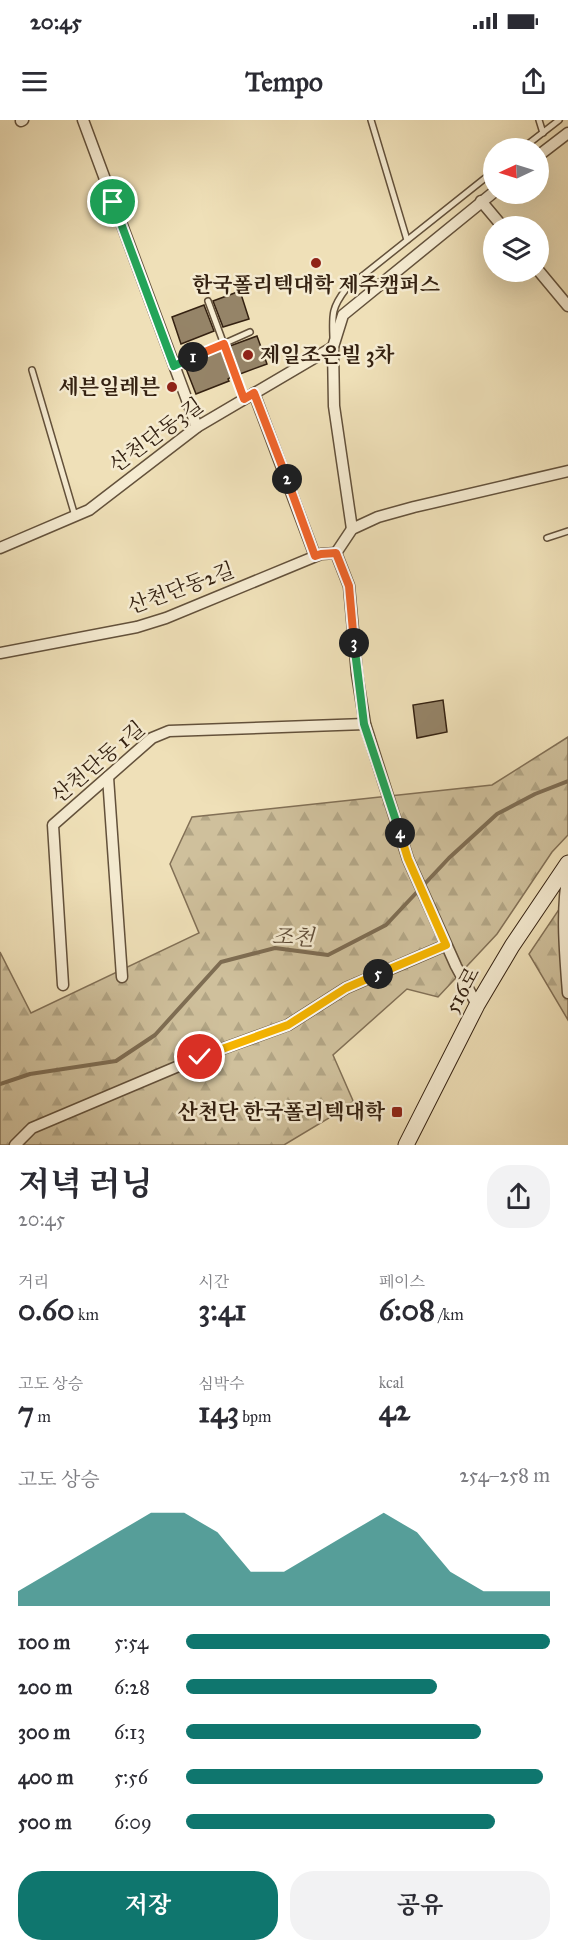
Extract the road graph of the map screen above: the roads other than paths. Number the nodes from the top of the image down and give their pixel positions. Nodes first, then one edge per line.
1 (83, 120) edge
2 (371, 120) edge
3 (539, 120) edge
4 (559, 120) edge
5 (543, 133) junction
6 (568, 133) edge
7 (536, 138) edge
8 (549, 148) edge
9 (483, 180) edge
10 (482, 201) joint
11 (494, 216) edge
12 (407, 240) junction
13 (548, 282) edge
14 (208, 301) dead end
15 (568, 306) edge
16 (250, 332) dead end
17 (224, 344) junction
18 (333, 347) junction
19 (174, 366) junction
20 (32, 370) dead end
21 (254, 393) junction
22 (244, 399) junction
23 (197, 426) junction
24 (568, 471) edge
25 (75, 516) junction
26 (352, 529) junction
27 (568, 531) edge
28 (547, 538) dead end
29 (0, 548) edge
30 (336, 553) junction
31 (315, 556) junction
32 (0, 653) edge
33 (364, 724) junction
34 (108, 777) junction
35 (568, 863) edge
36 (568, 873) edge
37 (446, 945) junction
38 (122, 977) dead end
39 (63, 985) dead end
40 (568, 993) edge
41 (477, 1005) junction
42 (15, 1145) edge
43 (406, 1145) edge

1 - 19 street
2 - 12 lane
3 - 5 lane
4 - 5 lane
5 - 7 lane
6 - 8 street
9 - 12 lane
10 - 11 street
10 - 18 street
12 - 18 lane
13 - 15 street
14 - 17 lane
16 - 17 lane
17 - 19 lane
17 - 22 lane
18 - 21 street, 산천단동3길
18 - 26 street
19 - 23 street
20 - 25 lane
21 - 22 street, 산천단동3길
21 - 31 street
22 - 23 street, 산천단동3길
23 - 25 street, 산천단동3길
24 - 26 street
25 - 29 street, 산천단동3길
26 - 30 street
27 - 28 lane
30 - 31 street, 산천단동2길
30 - 33 street
31 - 32 street, 산천단동2길
33 - 34 street, 산천단동 1길
33 - 37 street
34 - 38 street
34 - 39 street, 산천단동 1길
35 - 41 main road, 516로
36 - 40 street
37 - 41 street
37 - 42 street
41 - 43 main road, 516로

